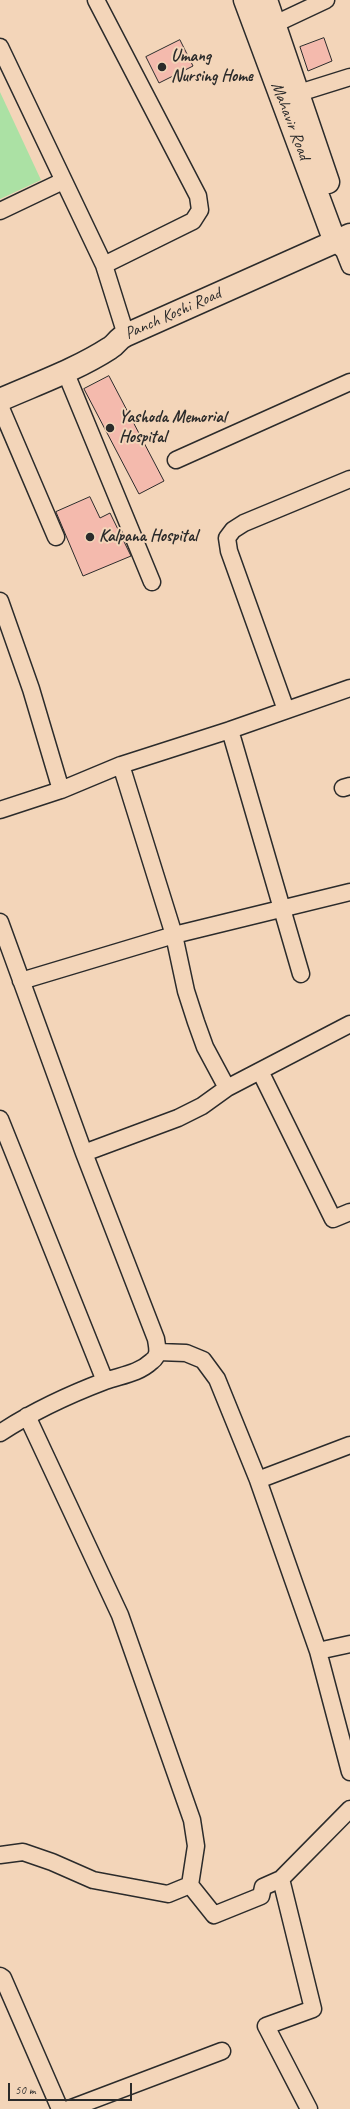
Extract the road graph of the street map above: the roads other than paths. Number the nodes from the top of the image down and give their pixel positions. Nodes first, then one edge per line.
1 (96, 0) edge
2 (245, 0) edge
3 (266, 0) edge
4 (326, 0) edge
5 (266, 27) junction
6 (0, 47) edge
7 (350, 77) edge
8 (299, 93) junction
9 (63, 181) junction
10 (0, 211) edge
11 (344, 241) edge
12 (104, 265) junction
13 (350, 266) edge
14 (122, 337) junction
15 (65, 371) junction
16 (350, 382) edge
17 (0, 388) edge
18 (0, 400) edge
19 (0, 406) edge
20 (176, 460) dead end
21 (350, 479) edge
22 (56, 537) dead end
23 (152, 582) dead end
24 (0, 601) edge
25 (350, 688) edge
26 (286, 710) junction
27 (230, 730) junction
28 (121, 765) junction
29 (61, 790) junction
30 (0, 810) edge
31 (350, 892) edge
32 (283, 907) junction
33 (1, 927) edge
34 (174, 935) junction
35 (301, 974) dead end
36 (21, 981) junction
37 (350, 1024) edge
38 (260, 1071) junction
39 (227, 1088) junction
40 (0, 1119) edge
41 (84, 1153) junction
42 (350, 1212) edge
43 (158, 1352) junction
44 (105, 1381) junction
45 (27, 1416) junction
46 (0, 1433) edge
47 (350, 1445) edge
48 (258, 1480) junction
49 (350, 1644) edge
50 (318, 1651) junction
51 (350, 1772) edge
52 (350, 1809) edge
53 (0, 1855) edge
54 (281, 1879) junction
55 (190, 1885) junction
56 (0, 1976) edge
57 (222, 2051) dead end
58 (60, 2109) edge
59 (69, 2109) edge
60 (309, 2109) edge

1 - 12 street
2 - 5 street, Mahavir Road
3 - 5 street
4 - 5 street
5 - 8 street
5 - 11 street, Mahavir Road
6 - 9 street
7 - 8 street
8 - 11 street
9 - 10 street
9 - 12 street
11 - 13 street
11 - 14 street, Panch Koshi Road
12 - 14 street
14 - 15 street, Panch Koshi Road
14 - 17 street
15 - 18 street, Panch Koshi Road
15 - 23 street
16 - 20 street
19 - 22 street
21 - 26 street
24 - 29 street
25 - 26 street
26 - 27 street
27 - 28 street
27 - 32 street
28 - 29 street
28 - 34 street
29 - 30 street
31 - 32 street
32 - 34 street
32 - 35 street
33 - 36 street
34 - 36 street
34 - 39 street
36 - 41 street
37 - 38 street
38 - 39 street
38 - 42 street
39 - 41 street
40 - 44 street
41 - 43 street
43 - 44 street
43 - 48 street
44 - 45 street
45 - 46 street
45 - 55 street
47 - 48 street
48 - 50 street
49 - 50 street
50 - 51 street
52 - 54 street
53 - 55 street
54 - 55 street
54 - 60 street
56 - 58 street
57 - 59 street

